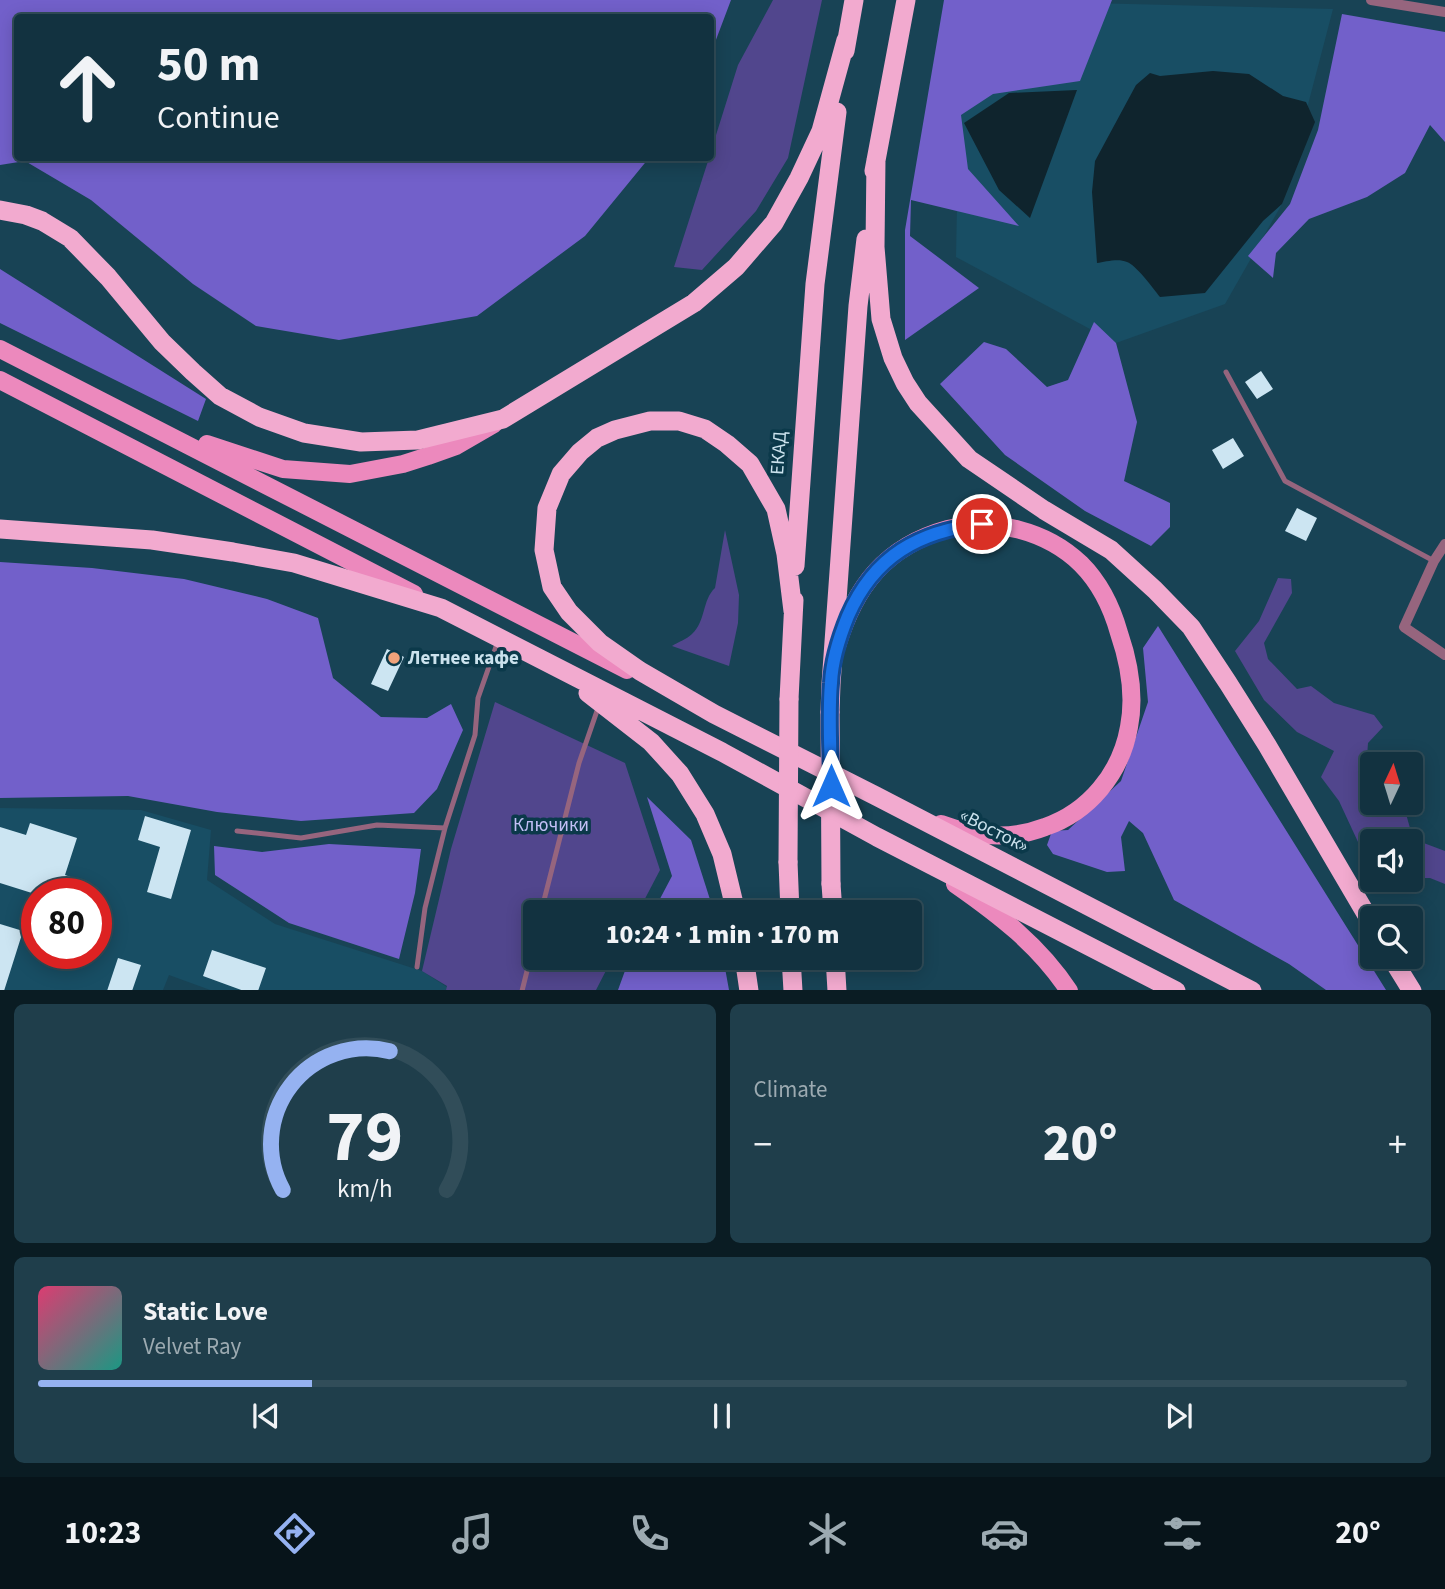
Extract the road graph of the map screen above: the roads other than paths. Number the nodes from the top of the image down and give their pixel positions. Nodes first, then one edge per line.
1 (854, 0) edge
2 (906, 0) edge
3 (913, 0) edge
4 (1371, 0) edge
5 (1445, 12) edge
6 (846, 40) junction
7 (891, 84) junction
8 (876, 159) junction
9 (0, 210) edge
10 (0, 349) edge
11 (1226, 372) dead end
12 (0, 380) edge
13 (503, 419) junction
14 (155, 427) junction
15 (0, 529) edge
16 (1445, 544) edge
17 (1434, 561) junction
18 (441, 608) junction
19 (793, 611) junction
20 (499, 638) junction
21 (1445, 655) edge
22 (831, 684) junction
23 (603, 698) junction
24 (714, 715) junction
25 (876, 796) junction
26 (445, 828) junction
27 (237, 831) dead end
28 (877, 837) junction
29 (544, 900) edge
30 (733, 900) edge
31 (790, 900) edge
32 (832, 900) edge
33 (1361, 906) edge
34 (417, 967) dead end
35 (1399, 969) edge
36 (527, 970) edge
37 (746, 970) edge
38 (792, 970) edge
39 (836, 970) edge
40 (522, 990) edge
41 (748, 990) edge
42 (793, 990) edge
43 (837, 990) edge
44 (1069, 990) edge
45 (1176, 990) edge
46 (1252, 990) edge
47 (1412, 990) edge

1 - 6 highway, ЕКАД
2 - 7 highway
3 - 7 street
4 - 5 street
6 - 13 highway
6 - 19 highway, ЕКАД
7 - 8 highway
8 - 22 highway
8 - 33 highway
9 - 13 highway
10 - 14 main road
11 - 17 lane
12 - 18 main road
13 - 14 main road
14 - 24 main road
15 - 18 highway
16 - 17 street
17 - 21 street
18 - 20 highway
19 - 24 highway, «Восток»
19 - 31 highway, ЕКАД, bridge
20 - 23 highway
20 - 26 lane
22 - 25 main road
22 - 32 highway, bridge
23 - 28 highway
23 - 29 lane
23 - 30 highway
24 - 25 highway, «Восток»
25 - 46 highway, «Восток»
26 - 27 lane
26 - 34 lane
28 - 44 main road
28 - 45 highway
35 - 47 highway
36 - 40 lane
37 - 41 highway
38 - 42 highway
39 - 43 highway

